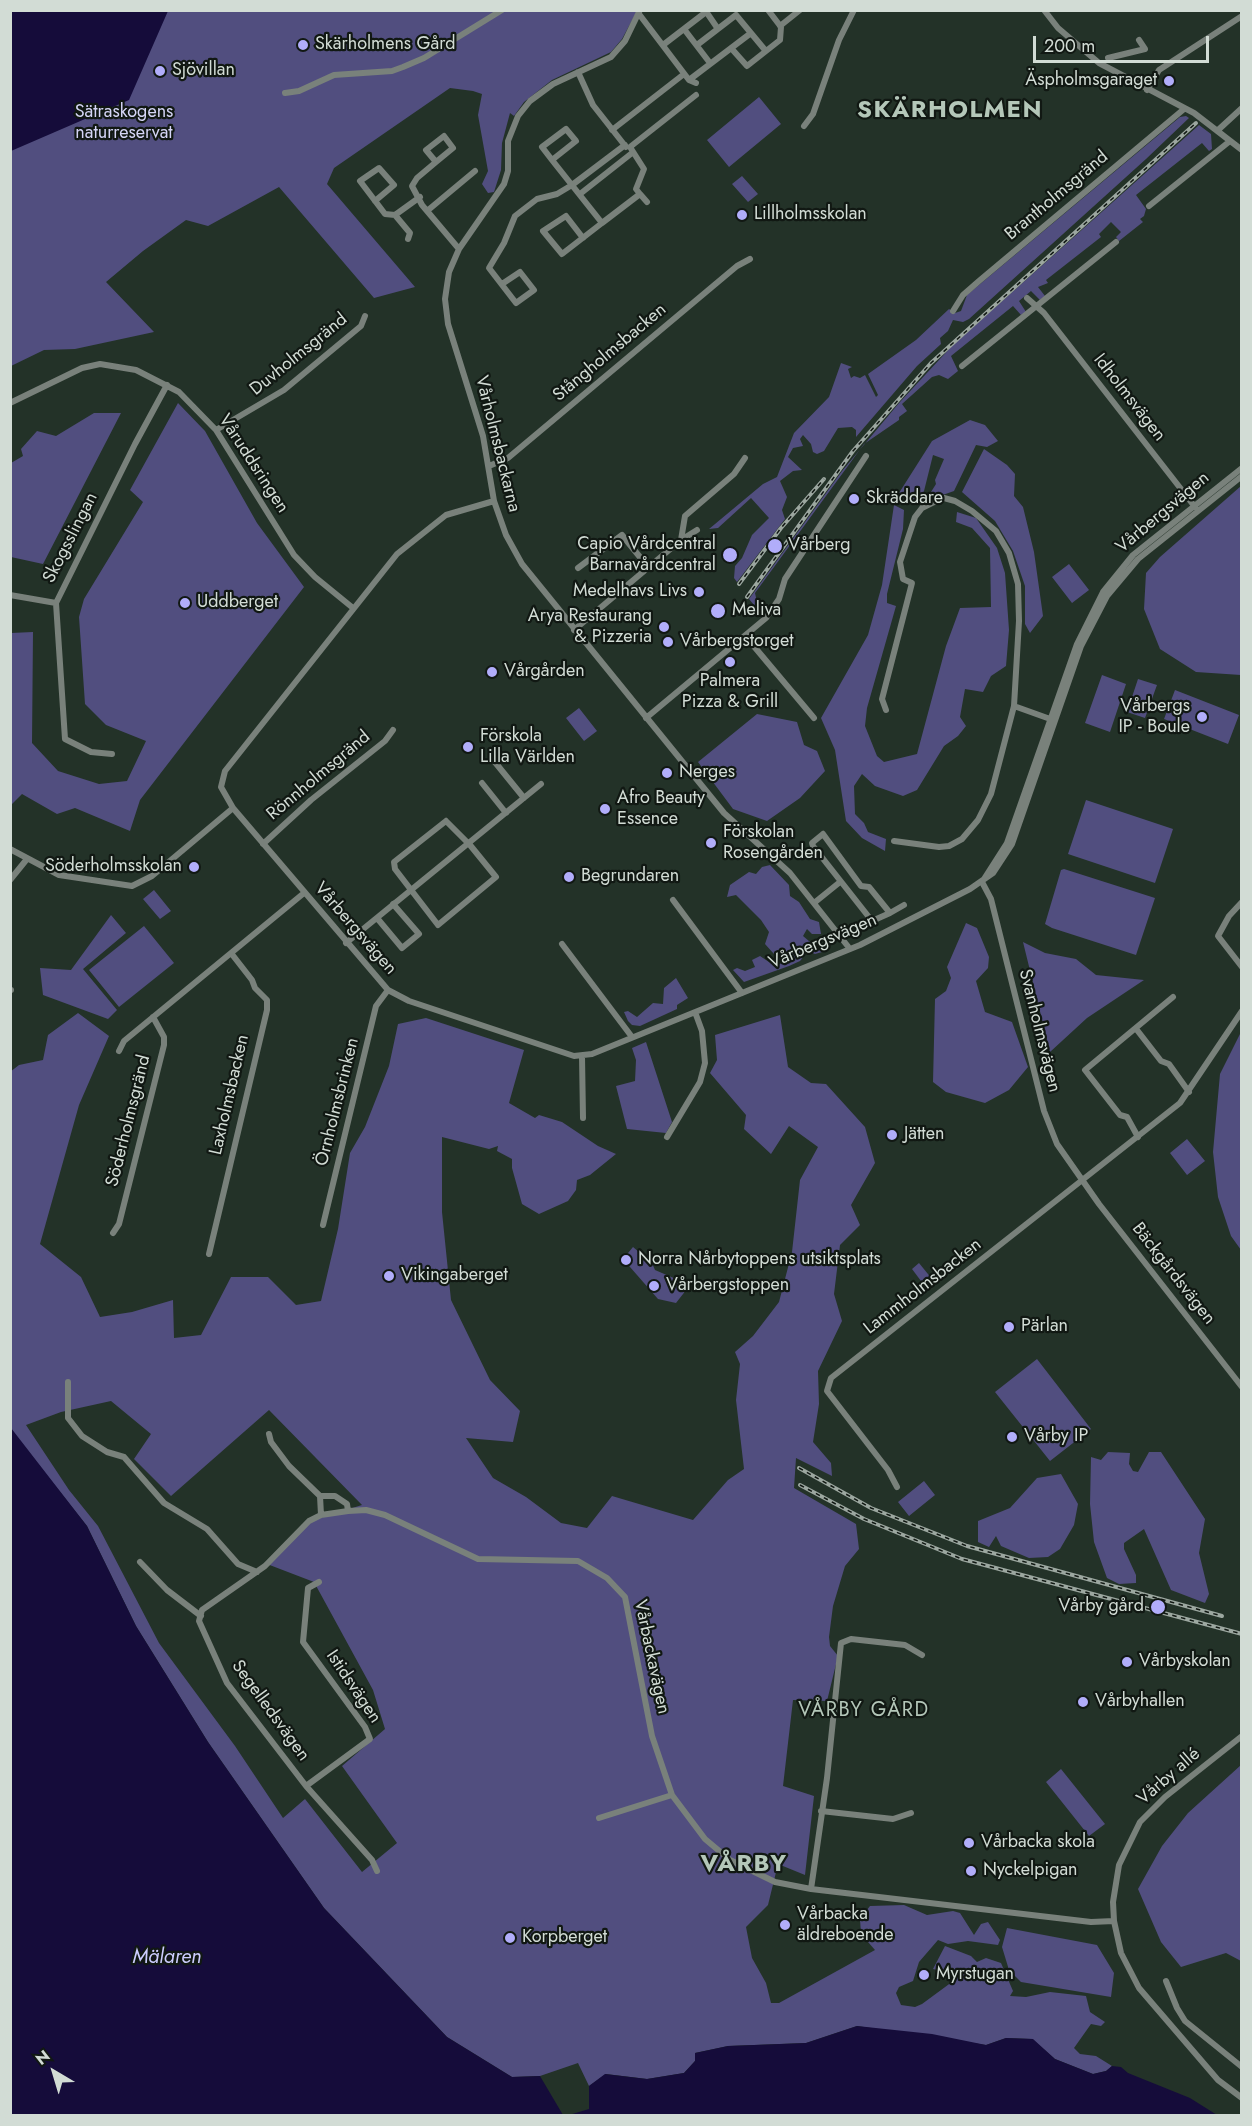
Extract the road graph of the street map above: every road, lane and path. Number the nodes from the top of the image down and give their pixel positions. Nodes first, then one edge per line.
1 (502, 10) edge
2 (768, 10) edge
3 (800, 10) edge
4 (854, 10) edge
5 (1044, 10) edge
6 (706, 11) edge
7 (640, 12) edge
8 (1242, 16) edge
9 (780, 26) junction
10 (684, 29) junction
11 (718, 29) junction
12 (751, 33) junction
13 (1139, 40) dead end
14 (663, 45) junction
15 (697, 45) junction
16 (731, 48) junction
17 (765, 50) junction
18 (1108, 58) dead end
19 (710, 63) junction
20 (578, 72) junction
21 (684, 74) junction
22 (1147, 90) junction
23 (285, 93) dead end
24 (696, 95) dead end
25 (1242, 108) edge
26 (1184, 109) junction
27 (804, 126) dead end
28 (612, 130) junction
29 (1217, 130) junction
30 (1230, 141) junction
31 (628, 149) junction
32 (1242, 150) edge
33 (552, 160) junction
34 (436, 162) dead end
35 (475, 171) dead end
36 (572, 185) junction
37 (580, 194) junction
38 (640, 194) junction
39 (420, 198) junction
40 (375, 201) junction
41 (647, 202) dead end
42 (1149, 206) dead end
43 (427, 211) junction
44 (395, 215) junction
45 (602, 223) junction
46 (583, 238) junction
47 (408, 239) dead end
48 (1116, 242) dead end
49 (459, 249) junction
50 (750, 259) dead end
51 (502, 284) junction
52 (1027, 298) dead end
53 (1035, 307) junction
54 (953, 311) dead end
55 (365, 316) dead end
56 (962, 366) dead end
57 (168, 386) junction
58 (10, 403) edge
59 (216, 430) junction
60 (866, 456) dead end
61 (746, 458) dead end
62 (489, 466) junction
63 (1242, 468) edge
64 (1242, 476) edge
65 (494, 501) junction
66 (1196, 508) junction
67 (698, 530) dead end
68 (681, 540) junction
69 (648, 567) junction
70 (578, 568) dead end
71 (10, 595) edge
72 (56, 603) junction
73 (352, 608) junction
74 (574, 630) junction
75 (752, 644) dead end
76 (1014, 706) junction
77 (886, 710) dead end
78 (646, 718) junction
79 (814, 718) dead end
80 (1053, 720) junction
81 (393, 730) dead end
82 (112, 754) dead end
83 (494, 761) dead end
84 (482, 783) dead end
85 (540, 784) dead end
86 (524, 798) junction
87 (233, 808) junction
88 (506, 813) junction
89 (894, 841) dead end
90 (466, 843) junction
91 (263, 844) junction
92 (10, 849) edge
93 (27, 859) junction
94 (10, 880) edge
95 (840, 882) junction
96 (982, 882) junction
97 (411, 890) junction
98 (304, 893) junction
99 (673, 900) dead end
100 (1242, 902) edge
101 (814, 903) junction
102 (393, 904) junction
103 (904, 905) dead end
104 (890, 913) junction
105 (377, 918) junction
106 (346, 943) junction
107 (562, 944) dead end
108 (850, 949) junction
109 (231, 953) junction
110 (1242, 967) edge
111 (388, 990) junction
112 (742, 993) junction
113 (1173, 997) dead end
114 (1242, 1011) edge
115 (695, 1012) junction
116 (153, 1017) junction
117 (1137, 1030) junction
118 (632, 1037) junction
119 (119, 1051) dead end
120 (582, 1056) junction
121 (1189, 1092) junction
122 (583, 1118) dead end
123 (667, 1137) dead end
124 (1138, 1137) junction
125 (1081, 1180) junction
126 (323, 1225) dead end
127 (113, 1233) dead end
128 (209, 1254) dead end
129 (68, 1382) dead end
130 (1242, 1387) edge
131 (269, 1434) dead end
132 (897, 1487) dead end
133 (320, 1496) junction
134 (348, 1511) junction
135 (321, 1515) junction
136 (140, 1562) dead end
137 (256, 1572) junction
138 (319, 1582) dead end
139 (201, 1616) junction
140 (922, 1655) dead end
141 (1242, 1736) edge
142 (306, 1786) junction
143 (672, 1795) junction
144 (821, 1811) junction
145 (911, 1813) dead end
146 (599, 1818) dead end
147 (377, 1871) dead end
148 (812, 1889) junction
149 (1114, 1921) junction
150 (1166, 1981) dead end
151 (1195, 2031) junction
152 (1184, 2041) junction
153 (1242, 2067) edge
154 (1242, 2098) edge

1 - 23 street
2 - 9 street
3 - 9 street
4 - 27 street
5 - 22 street
6 - 10 street
6 - 11 street
7 - 14 street
7 - 20 street, Vårholmsbackarna
8 - 22 street
9 - 17 street
10 - 14 street
10 - 15 street
11 - 12 street
11 - 15 street
12 - 16 street
12 - 17 street
13 - 18 street
14 - 21 street
15 - 19 street
16 - 17 street
16 - 19 street
19 - 21 street
20 - 28 street
20 - 49 street, Vårholmsbackarna
21 - 28 street
22 - 26 street
24 - 31 street
25 - 29 street
26 - 29 street
26 - 54 street, Brantholmsgränd
28 - 31 street
29 - 30 street
30 - 32 street
30 - 42 street
31 - 36 street
31 - 37 street
31 - 38 street
33 - 33 street
33 - 36 street
34 - 39 street
35 - 43 street
36 - 37 street
36 - 51 street
37 - 45 street
38 - 41 street
38 - 45 street
39 - 43 street
39 - 44 street
40 - 40 street
40 - 44 street
43 - 49 street
44 - 47 street
45 - 46 street
46 - 46 street
48 - 53 street
49 - 62 street, Vårholmsbackarna
50 - 62 street, Stångholmsbacken
51 - 51 street
52 - 53 street, Idholmsvägen
53 - 56 street
53 - 66 street, Idholmsvägen
55 - 59 street, Duvholmsgränd
57 - 58 street, Våruddsringen
57 - 59 street, Våruddsringen
57 - 72 street, Skogsslingan
59 - 73 street, Våruddsringen
60 - 78 street
61 - 68 street
62 - 65 street, Vårholmsbackarna
63 - 66 street, Vårbergsvägen
64 - 66 street, Vårbergsvägen
65 - 73 street, Vårbergsvägen
65 - 74 street, Vårholmsbackarna
66 - 80 street, Vårbergsvägen
67 - 68 street
68 - 69 street
69 - 70 street
69 - 74 street
71 - 72 street
72 - 82 street, Skogsslingan
73 - 87 street, Vårbergsvägen
74 - 78 street, Vårholmsbackarna
75 - 79 street
76 - 77 street
76 - 80 street
76 - 89 street
78 - 101 street, Vårholmsbackarna
80 - 96 street, Vårbergsvägen
81 - 91 street, Rönnholmsgränd
83 - 86 street
84 - 88 street
85 - 86 street
86 - 88 street
87 - 91 street, Vårbergsvägen
87 - 93 street
88 - 90 street
90 - 97 street
90 - 97 street
90 - 97 street
91 - 98 street, Vårbergsvägen
92 - 93 street
93 - 94 street
95 - 101 street
95 - 104 street
95 - 104 street
96 - 108 street, Vårbergsvägen
96 - 125 street, Svanholmsvägen
97 - 102 street
98 - 106 street, Vårbergsvägen
98 - 109 street, Söderholmsgränd
99 - 112 street
100 - 110 street
101 - 108 street, Vårholmsbackarna
102 - 105 street
102 - 105 street
103 - 104 street
105 - 106 street
106 - 111 street, Vårbergsvägen
107 - 118 street
108 - 112 street, Vårbergsvägen
109 - 116 street, Söderholmsgränd
109 - 128 street, Laxholmsbacken
111 - 120 street, Vårbergsvägen
111 - 126 street, Örnholmsbrinken
112 - 115 street, Vårbergsvägen
113 - 117 street
114 - 121 street, Lammholmsbacken
115 - 118 street, Vårbergsvägen
115 - 123 street
116 - 119 street, Söderholmsgränd
116 - 127 street, Söderholmsgränd
117 - 121 street
117 - 124 street
118 - 120 street, Vårbergsvägen
120 - 122 street
121 - 124 street, Lammholmsbacken
124 - 125 street, Lammholmsbacken
125 - 130 street, Bäckgårdsvägen
125 - 132 street, Lammholmsbacken
129 - 137 street
131 - 133 street
133 - 134 street
133 - 135 street
134 - 135 street, Vårbackavägen
134 - 143 street, Vårbackavägen
135 - 137 street, Vårbackavägen
136 - 139 street
137 - 139 street
138 - 142 street, Istidsvägen
139 - 142 street, Segelledsvägen
140 - 144 street
141 - 149 street, Vårby allé
142 - 147 street, Segelledsvägen
143 - 146 street
143 - 148 street, Vårbackavägen
144 - 145 street
144 - 148 street
148 - 149 street, Vårbackavägen
149 - 152 street, Vårby allé
150 - 151 street
151 - 152 street
151 - 153 street
152 - 154 street, Vårby allé

